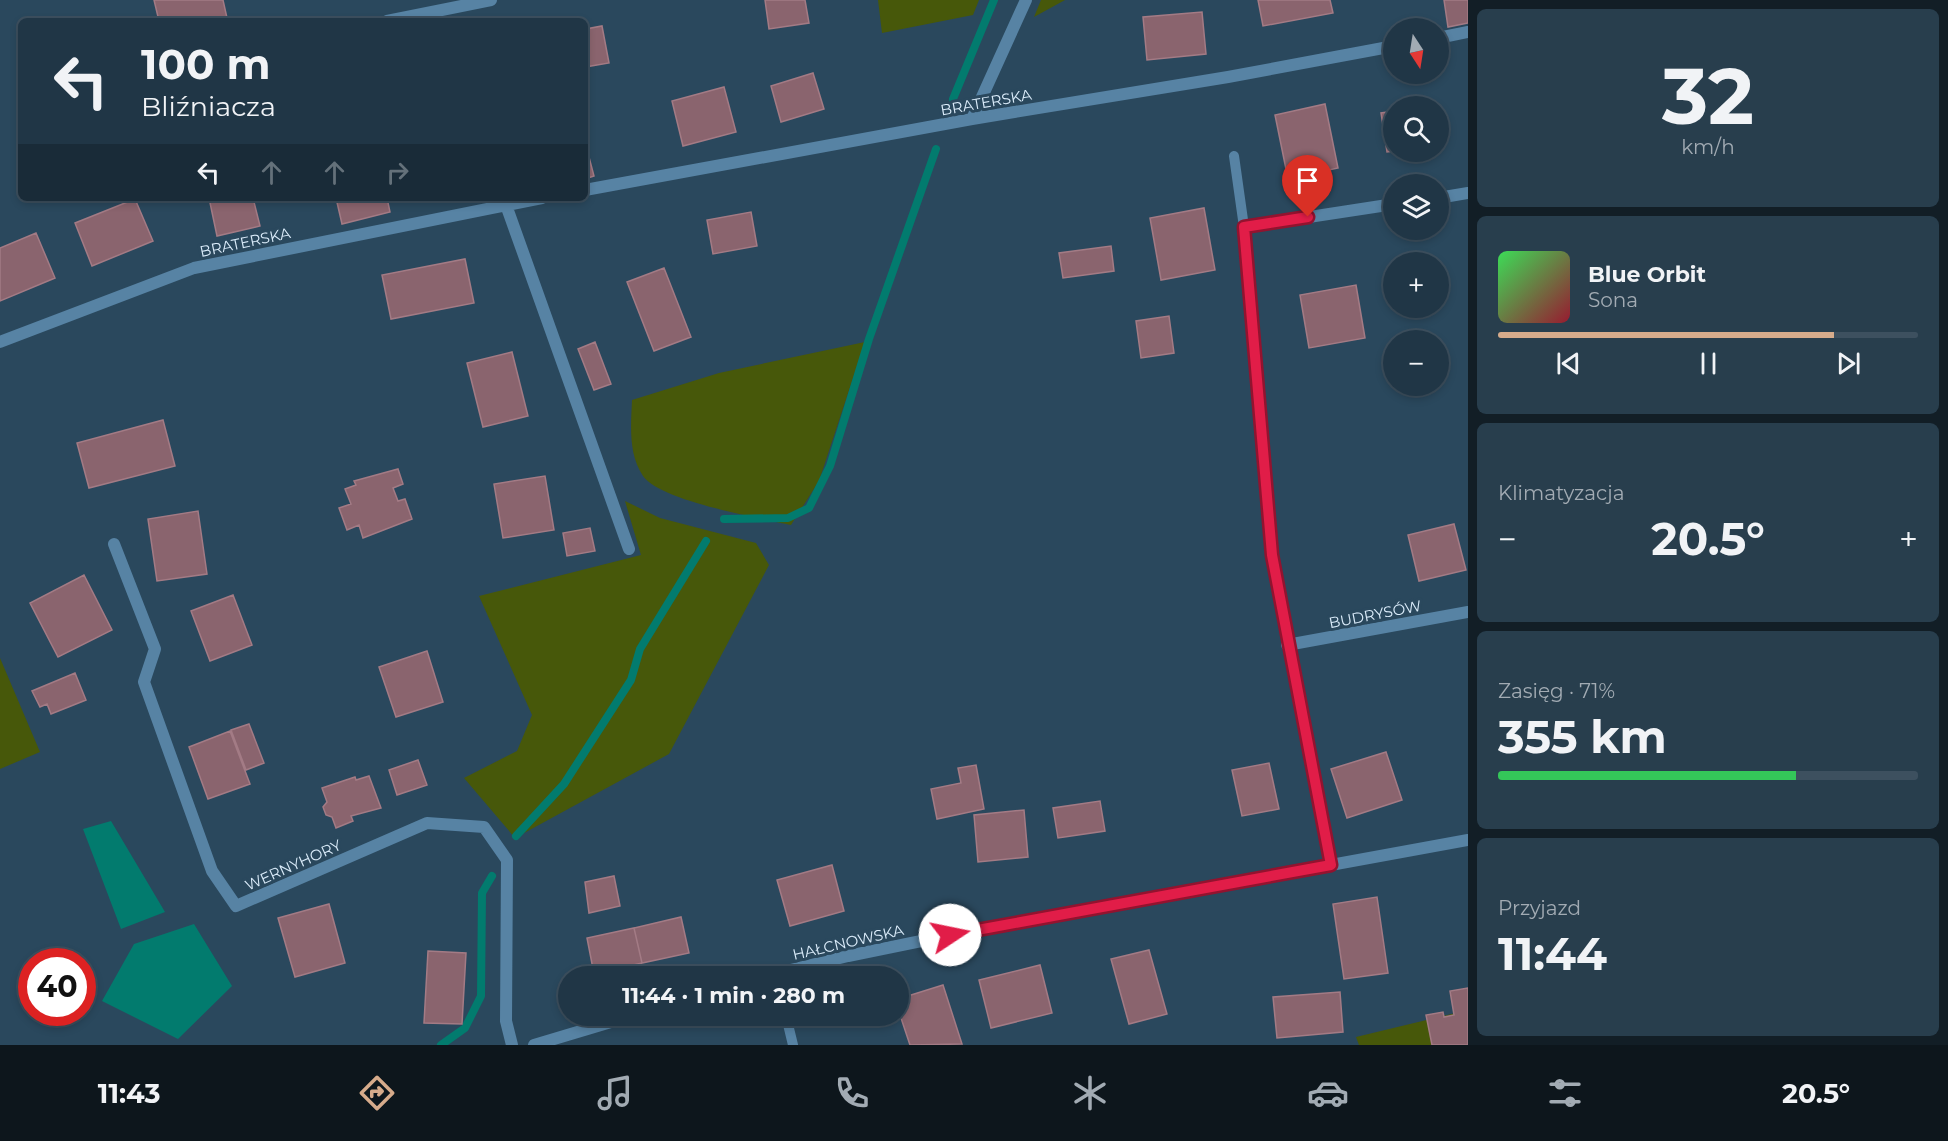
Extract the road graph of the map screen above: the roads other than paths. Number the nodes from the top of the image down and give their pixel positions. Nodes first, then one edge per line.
1 (491, 0) edge
2 (1026, 0) edge
3 (402, 18) edge
4 (1468, 32) edge
5 (1449, 36) edge
6 (1383, 48) edge
7 (972, 119) junction
8 (1234, 156) dead end
9 (588, 189) edge
10 (1468, 193) edge
11 (1449, 196) edge
12 (527, 201) edge
13 (506, 205) junction
14 (1383, 206) edge
15 (1244, 227) junction
16 (0, 342) edge
17 (114, 544) dead end
18 (629, 549) dead end
19 (1468, 612) edge
20 (1287, 645) junction
21 (1468, 840) edge
22 (1331, 865) junction
23 (810, 966) edge
24 (598, 1026) edge
25 (788, 1026) edge
26 (512, 1045) edge
27 (534, 1045) edge
28 (793, 1045) edge

1 - 3 street
2 - 7 street
4 - 5 street
6 - 7 street, BRATERSKA
7 - 9 street, BRATERSKA
8 - 15 lane
10 - 11 street
12 - 13 street, BRATERSKA
13 - 16 street, BRATERSKA
13 - 18 street
14 - 15 street
15 - 20 street
17 - 26 street, WERNYHORY
19 - 20 street, BUDRYSÓW
20 - 22 street
21 - 22 street, HAŁCNOWSKA
22 - 23 street, HAŁCNOWSKA
24 - 27 street
25 - 28 lane

